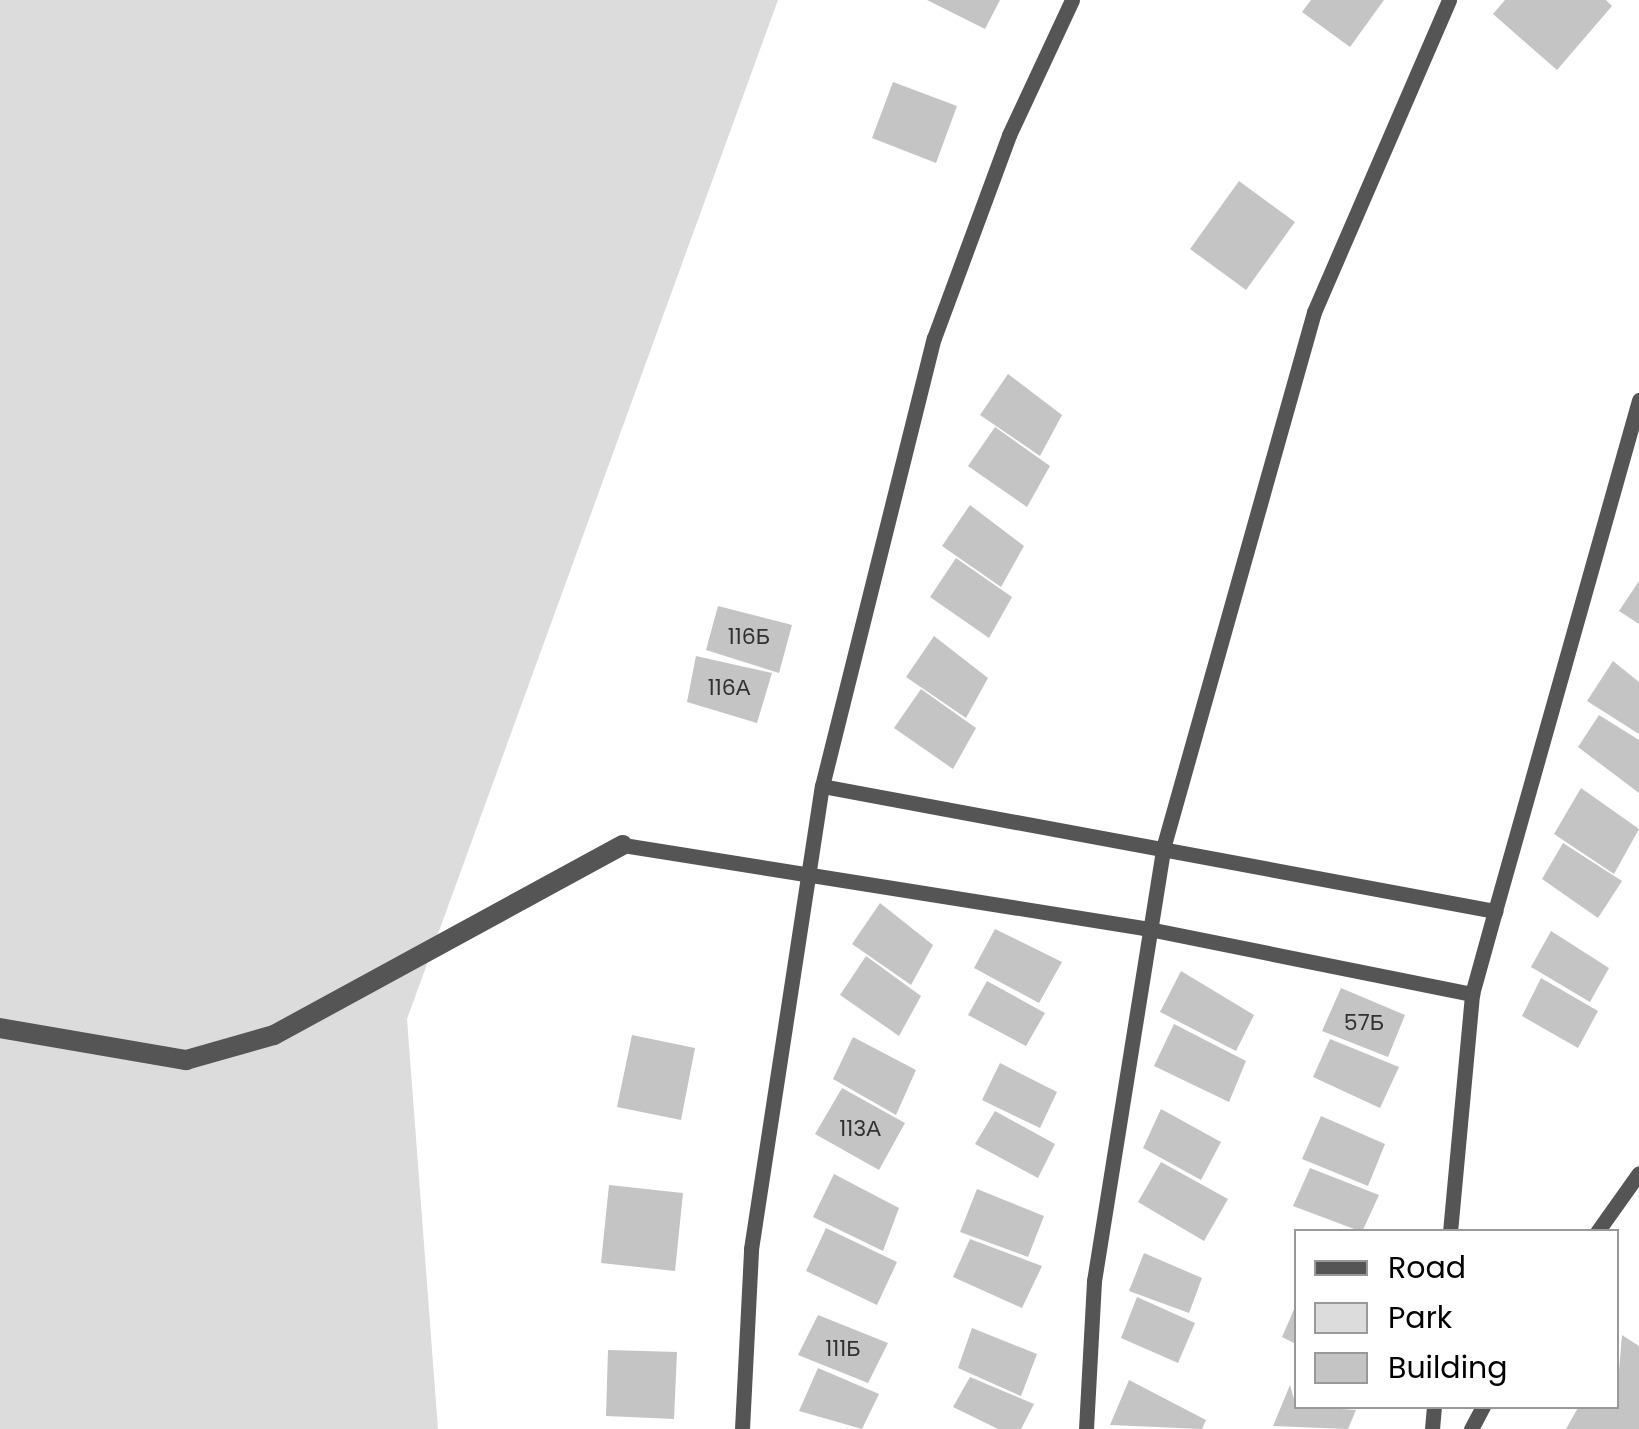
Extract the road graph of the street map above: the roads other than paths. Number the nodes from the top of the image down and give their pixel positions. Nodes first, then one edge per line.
1 (1072, 0) edge
2 (1448, 0) edge
3 (1639, 400) edge
4 (822, 786) junction
5 (624, 845) joint
6 (1164, 846) junction
7 (803, 871) junction
8 (1495, 911) junction
9 (1144, 928) junction
10 (1472, 994) junction
11 (0, 1028) edge
12 (1639, 1173) edge
13 (1450, 1229) edge
14 (1598, 1229) edge
15 (742, 1429) edge
16 (1086, 1429) edge

1 - 4 lane
2 - 6 lane
3 - 8 lane
4 - 6 lane
4 - 7 lane
5 - 7 lane
5 - 11 street
6 - 8 lane
6 - 9 lane
7 - 9 lane
7 - 15 lane
8 - 10 lane
9 - 10 lane
9 - 16 lane
10 - 13 lane
12 - 14 lane

